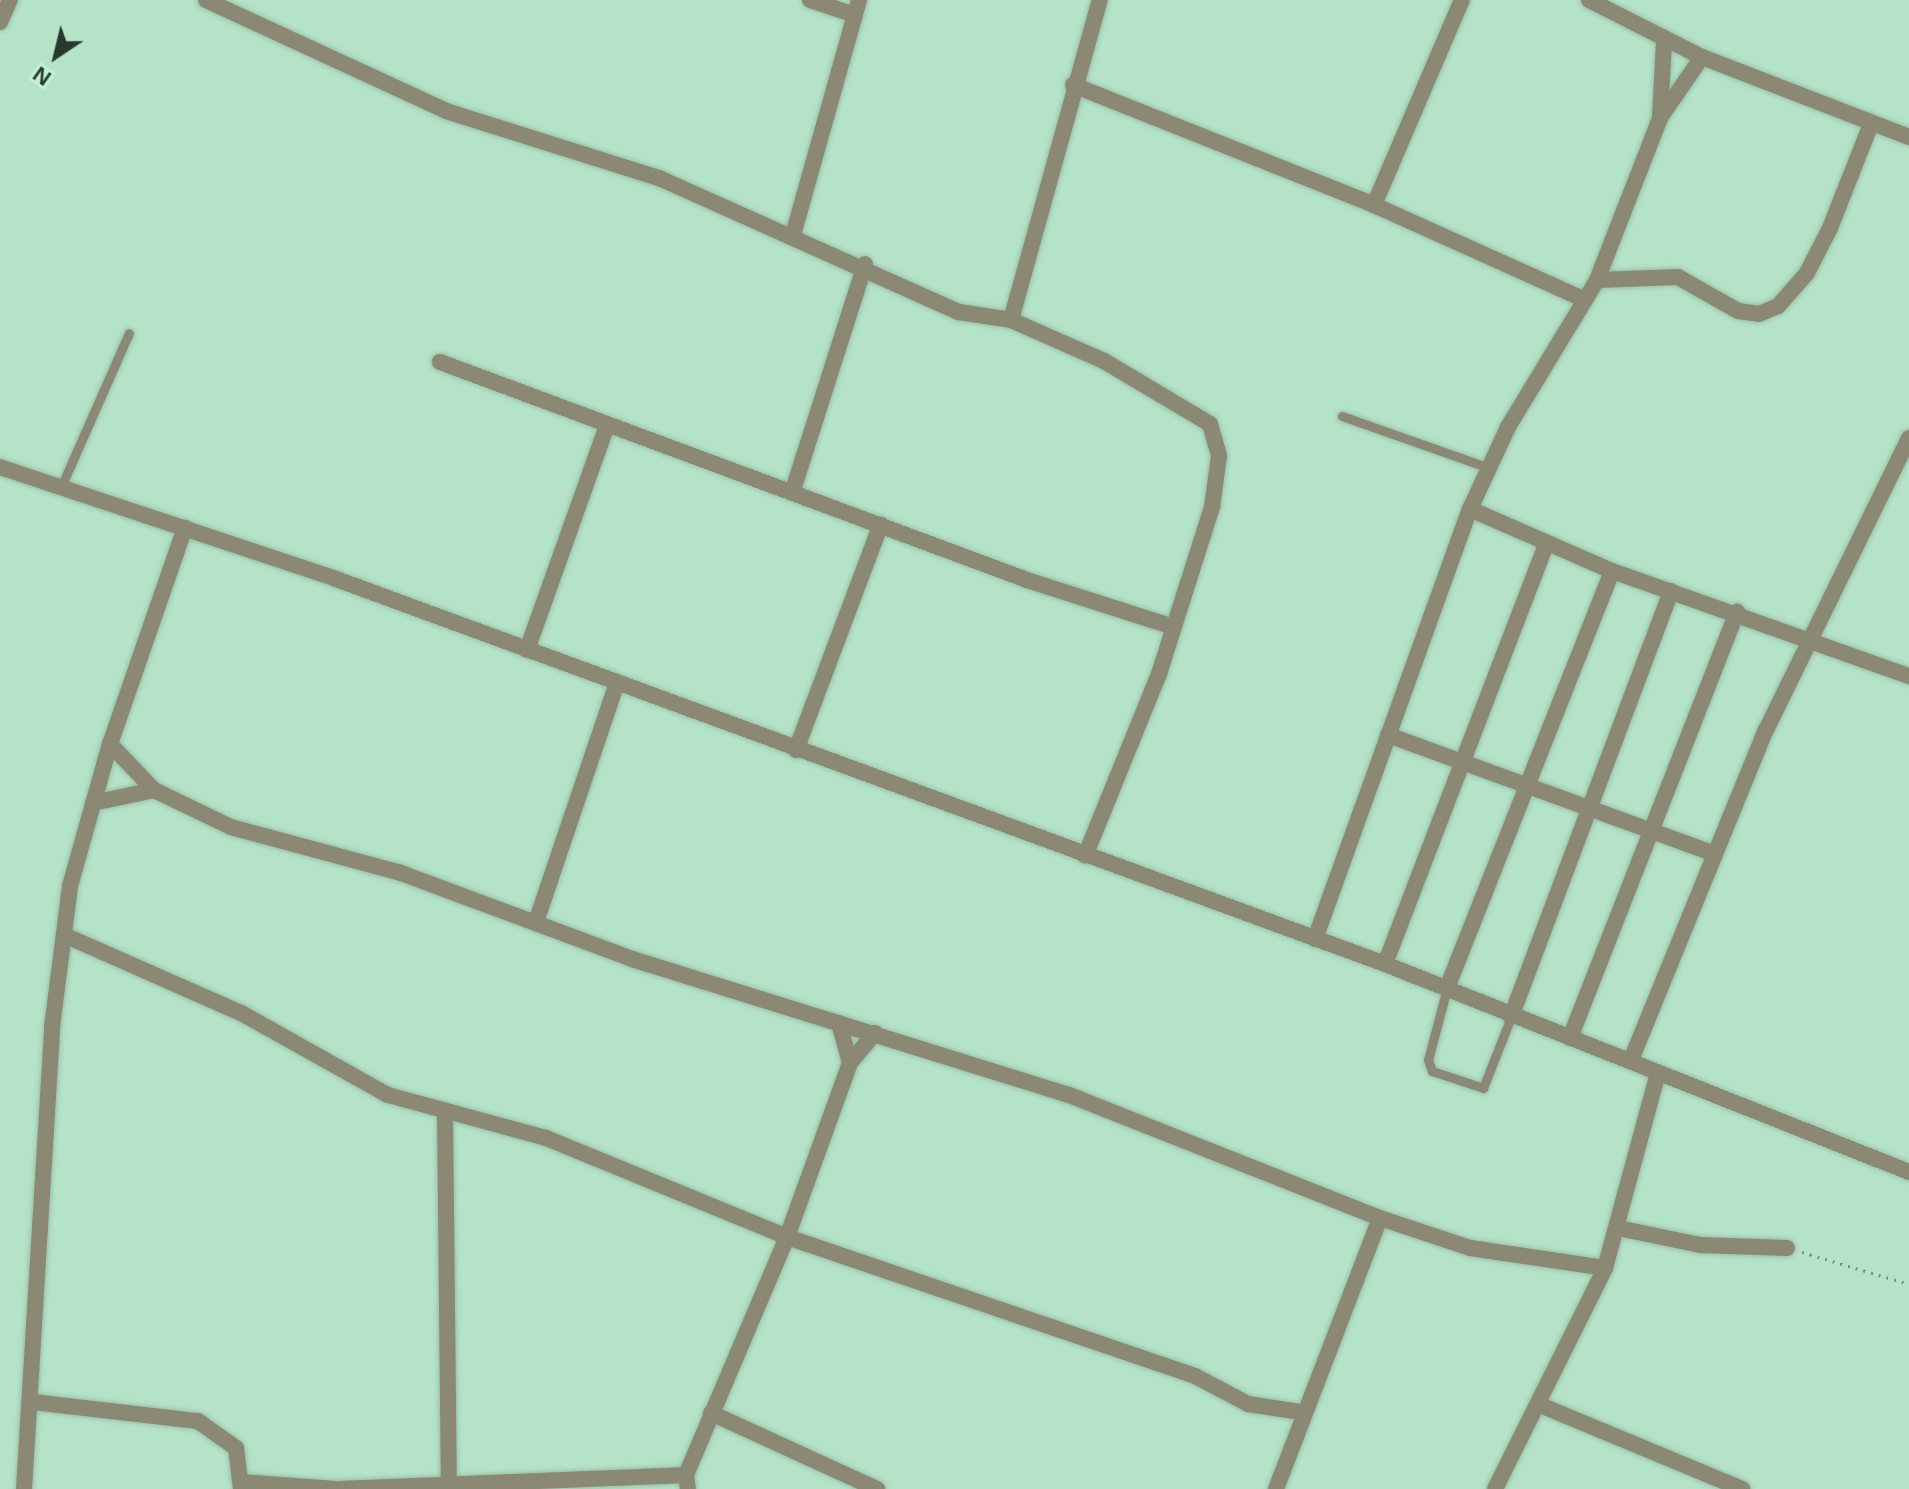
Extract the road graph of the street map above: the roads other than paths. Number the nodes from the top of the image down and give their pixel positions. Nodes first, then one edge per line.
1 (10, 0) edge
2 (206, 0) edge
3 (810, 0) edge
4 (1100, 0) edge
5 (1462, 0) edge
6 (1589, 0) edge
7 (857, 8) edge
8 (0, 22) edge
9 (1664, 41) junction
10 (1702, 57) junction
11 (1073, 85) junction
12 (1660, 118) junction
13 (1871, 124) junction
14 (1909, 137) edge
15 (1374, 205) junction
16 (793, 235) junction
17 (865, 264) junction
18 (1597, 280) junction
19 (1585, 300) junction
20 (1011, 320) junction
21 (129, 333) dead end
22 (440, 362) dead end
23 (1342, 416) dead end
24 (607, 425) junction
25 (1909, 438) edge
26 (0, 467) edge
27 (1490, 468) junction
28 (61, 487) junction
29 (793, 490) junction
30 (1470, 509) junction
31 (881, 524) junction
32 (185, 528) junction
33 (1546, 545) junction
34 (1612, 571) junction
35 (1671, 591) junction
36 (1737, 612) junction
37 (1173, 627) junction
38 (1811, 639) junction
39 (527, 650) junction
40 (1909, 676) edge
41 (616, 685) junction
42 (1388, 735) junction
43 (110, 744) junction
44 (796, 750) junction
45 (1465, 760) junction
46 (1529, 781) junction
47 (154, 790) junction
48 (93, 803) junction
49 (1592, 805) junction
50 (1652, 829) junction
51 (1715, 854) junction
52 (1085, 856) junction
53 (537, 919) junction
54 (64, 935) junction
55 (1315, 939) junction
56 (1385, 964) junction
57 (1447, 988) junction
58 (1511, 1017) junction
59 (839, 1023) junction
60 (875, 1033) junction
61 (1570, 1038) junction
62 (1631, 1060) junction
63 (850, 1063) junction
64 (1658, 1073) junction
65 (445, 1115) junction
66 (1909, 1172) edge
67 (1380, 1218) junction
68 (1618, 1228) junction
69 (787, 1237) junction
70 (1787, 1248) road end
71 (1605, 1268) junction
72 (33, 1402) junction
73 (1540, 1405) junction
74 (1301, 1412) junction
75 (711, 1413) junction
76 (449, 1482) junction
77 (687, 1482) edge
78 (1710, 1483) edge
79 (241, 1485) edge
80 (24, 1489) edge
81 (338, 1489) edge
82 (877, 1489) edge
83 (1276, 1489) edge
84 (1495, 1489) edge
85 (1742, 1489) edge

1 - 8 street
2 - 16 street
3 - 7 street
4 - 11 street
5 - 15 street
6 - 9 street
7 - 16 street
9 - 10 street
9 - 12 street
10 - 12 street
10 - 13 street
11 - 15 street
11 - 20 street
12 - 18 street
13 - 14 street
13 - 18 street
15 - 19 street
16 - 17 street
17 - 20 street
17 - 29 street
18 - 19 street
19 - 27 street
20 - 37 street
21 - 28 lane
22 - 24 street
23 - 27 lane
24 - 29 street
24 - 39 street
25 - 38 street
26 - 28 street
27 - 30 street
28 - 32 street
29 - 31 street
30 - 33 street
30 - 42 street
31 - 37 street
31 - 44 street
32 - 39 street
32 - 43 street
33 - 34 street
33 - 45 street
34 - 35 street
34 - 46 street
35 - 36 street
35 - 49 street
36 - 38 street
36 - 50 street
37 - 52 street
38 - 40 street
38 - 51 street
39 - 41 street
41 - 44 street
41 - 53 street
42 - 45 street
42 - 55 street
43 - 47 street
43 - 48 street
44 - 52 street
45 - 46 street
45 - 56 street
46 - 49 street
46 - 57 street
47 - 48 street
47 - 53 street
48 - 54 street
49 - 50 street
49 - 58 street
50 - 51 street
50 - 61 street
51 - 62 street
52 - 55 street
53 - 59 street
54 - 65 street
54 - 72 street
55 - 56 street
56 - 57 street
57 - 58 street
57 - 58 lane
58 - 61 street
59 - 60 street
59 - 63 street
60 - 63 street
60 - 67 street
61 - 62 street
62 - 64 street
63 - 69 street
64 - 66 street
64 - 68 street
65 - 69 street
65 - 76 street
67 - 71 street
67 - 74 street
68 - 70 street
68 - 71 street
69 - 74 street
69 - 75 street
71 - 73 street
72 - 79 street
72 - 80 street
73 - 78 street
73 - 84 street
74 - 83 street
75 - 77 street
75 - 82 street
76 - 77 street
76 - 81 street
78 - 85 street
79 - 81 street

